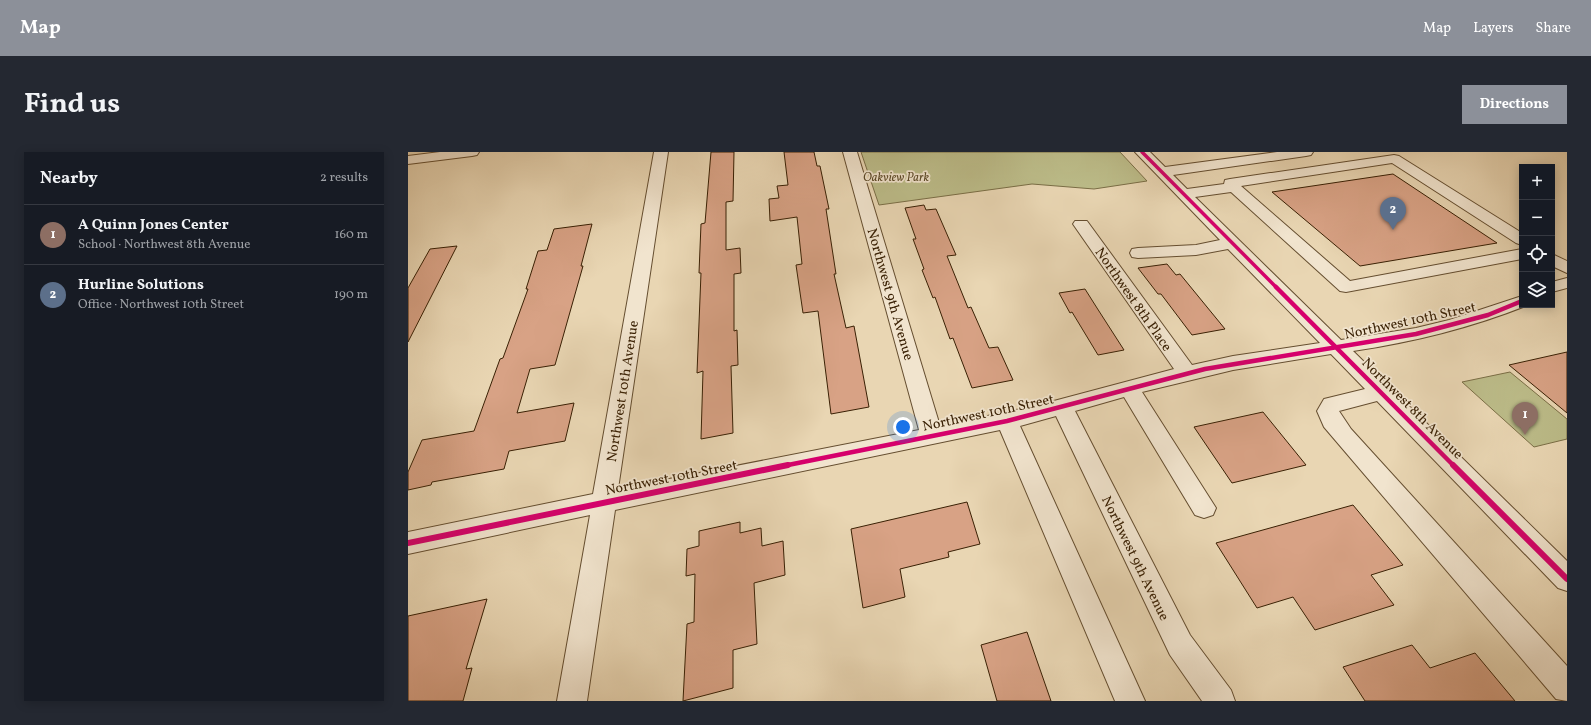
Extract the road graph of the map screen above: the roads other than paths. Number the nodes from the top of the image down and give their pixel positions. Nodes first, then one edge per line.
1 (472, 152) edge
2 (661, 152) edge
3 (850, 152) edge
4 (1142, 152) edge
5 (1218, 152) edge
6 (1306, 152) edge
7 (408, 161) edge
8 (1230, 163) junction
9 (1162, 172) junction
10 (408, 173) edge
11 (1234, 187) junction
12 (1184, 194) junction
13 (1081, 224) dead end
14 (1519, 238) edge
15 (1232, 244) junction
16 (1138, 253) dead end
17 (1519, 255) edge
18 (1555, 261) edge
19 (1567, 268) edge
20 (1519, 302) edge
21 (1336, 348) junction
22 (1187, 373) junction
23 (1130, 389) junction
24 (1381, 393) junction
25 (1063, 408) junction
26 (1007, 421) junction
27 (932, 437) junction
28 (604, 502) junction
29 (1204, 508) dead end
30 (408, 543) edge
31 (1567, 579) edge
32 (1567, 688) edge
33 (572, 701) edge
34 (1130, 701) edge
35 (1220, 701) edge

1 - 7 street
2 - 28 street, Northwest 10th Avenue
3 - 27 street, Northwest 9th Avenue
4 - 9 street, Northwest 8th Avenue
5 - 8 street
6 - 8 street
7 - 10 street
8 - 9 street
9 - 12 street, Northwest 8th Avenue
11 - 12 street
11 - 14 street
11 - 17 street
12 - 15 street, Northwest 8th Avenue
13 - 22 street, Northwest 8th Place
15 - 16 street
15 - 21 street, Northwest 8th Avenue
18 - 19 street
20 - 21 street, Northwest 10th Street
21 - 22 street, Northwest 10th Street
21 - 24 street, Northwest 8th Avenue
22 - 23 street, Northwest 10th Street
23 - 25 street, Northwest 10th Street
23 - 29 street
24 - 31 street, Northwest 8th Avenue
24 - 32 street
25 - 26 street, Northwest 10th Street
25 - 35 street, Northwest 9th Avenue
26 - 27 street, Northwest 10th Street
26 - 34 street
27 - 28 street, Northwest 10th Street
28 - 30 street, Northwest 10th Street
28 - 33 street, Northwest 10th Avenue

